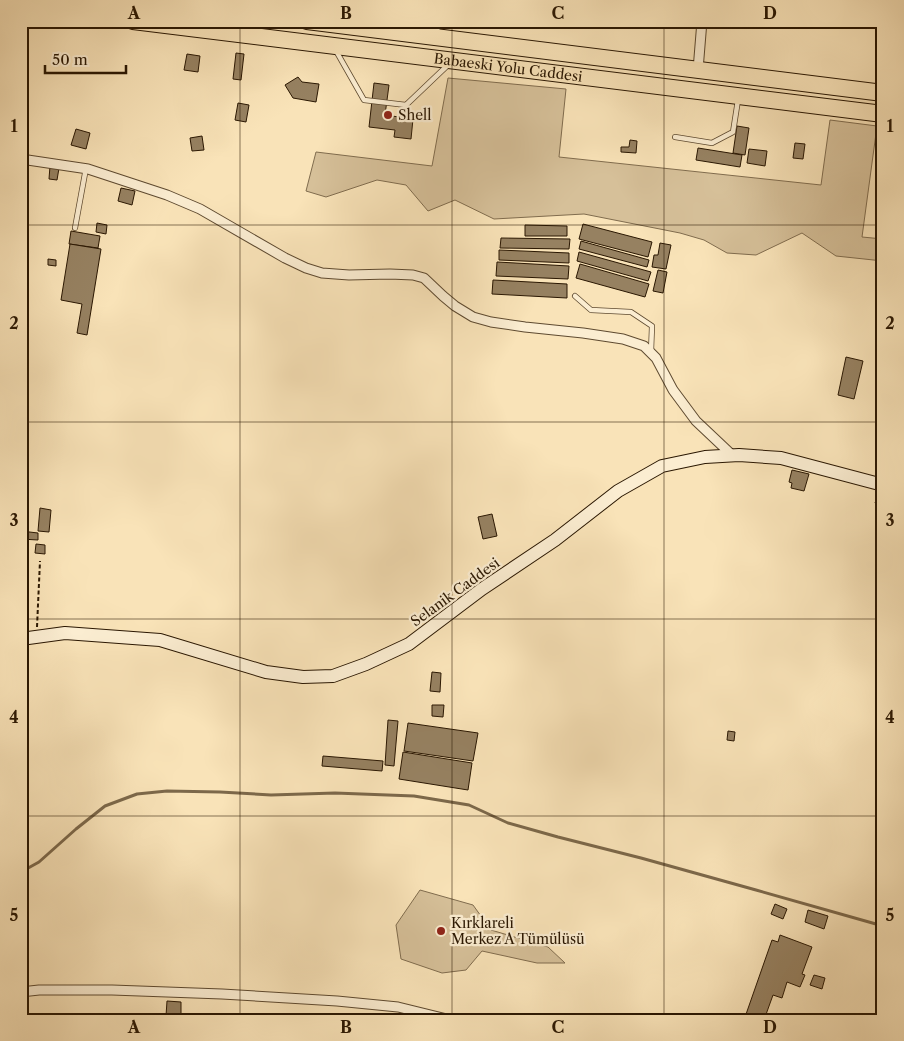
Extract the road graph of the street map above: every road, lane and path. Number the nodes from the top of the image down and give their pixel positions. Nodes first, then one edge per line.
1 (133, 21) edge
2 (307, 21) edge
3 (424, 21) edge
4 (702, 21) edge
5 (447, 38) junction
6 (333, 46) junction
7 (453, 61) junction
8 (698, 70) junction
9 (883, 93) edge
10 (738, 96) junction
11 (883, 114) edge
12 (675, 137) dead end
13 (21, 159) edge
14 (86, 168) junction
15 (75, 228) dead end
16 (575, 296) dead end
17 (651, 353) junction
18 (732, 455) junction
19 (883, 485) edge
20 (40, 561) dead end
21 (36, 636) junction
22 (21, 639) edge
23 (21, 992) edge
24 (450, 1020) edge

1 - 6 highway, Babaeski Yolu Caddesi
2 - 5 highway, Babaeski Yolu Caddesi
3 - 5 lane
4 - 8 street
5 - 8 highway, Babaeski Yolu Caddesi
6 - 7 highway, Babaeski Yolu Caddesi
6 - 7 lane
7 - 10 highway, Babaeski Yolu Caddesi
8 - 9 highway, Babaeski Yolu Caddesi
10 - 11 highway, Babaeski Yolu Caddesi
10 - 12 lane
13 - 14 street
14 - 15 lane
14 - 17 street
16 - 17 lane
17 - 18 street
18 - 19 street, Selanik Caddesi
18 - 21 street, Selanik Caddesi
20 - 21 path
21 - 22 street, Selanik Caddesi
23 - 24 street

